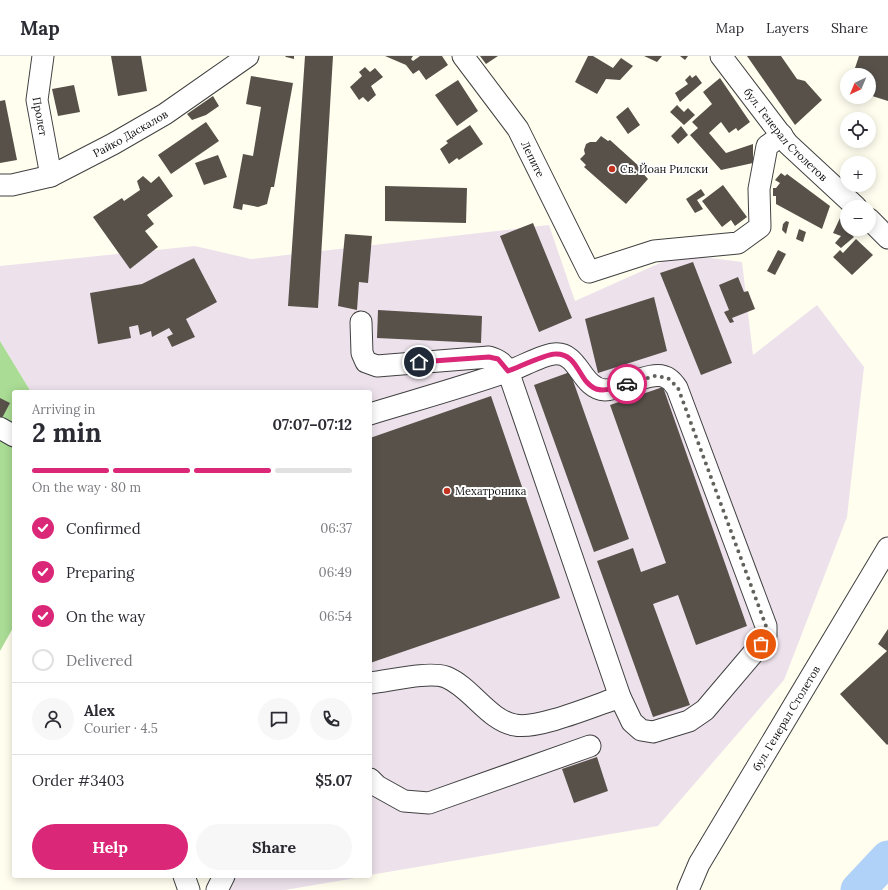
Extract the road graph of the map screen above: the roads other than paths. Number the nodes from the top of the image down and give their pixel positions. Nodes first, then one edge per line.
1 (43, 56) edge
2 (248, 56) edge
3 (463, 56) edge
4 (721, 56) edge
5 (782, 135) junction
6 (51, 176) junction
7 (0, 185) edge
8 (848, 200) edge
9 (876, 227) edge
10 (888, 238) edge
11 (362, 322) dead end
12 (508, 371) junction
13 (372, 413) edge
14 (0, 428) edge
15 (12, 435) edge
16 (888, 548) edge
17 (372, 684) edge
18 (620, 697) junction
19 (590, 746) dead end
20 (372, 781) edge
21 (185, 878) edge
22 (223, 878) edge
23 (189, 890) edge
24 (217, 890) edge
25 (688, 890) edge

1 - 6 street, Пролет
2 - 6 street, Райко Даскалов
3 - 5 street, Лепите
4 - 5 street, бул. Генерал Столетов
5 - 8 street, бул. Генерал Столетов
6 - 7 street, Райко Даскалов
9 - 10 street
11 - 12 street
12 - 13 street
12 - 18 street
12 - 18 street
14 - 15 street
16 - 25 street, бул. Генерал Столетов
17 - 18 street
19 - 20 street
21 - 23 street
22 - 24 street

